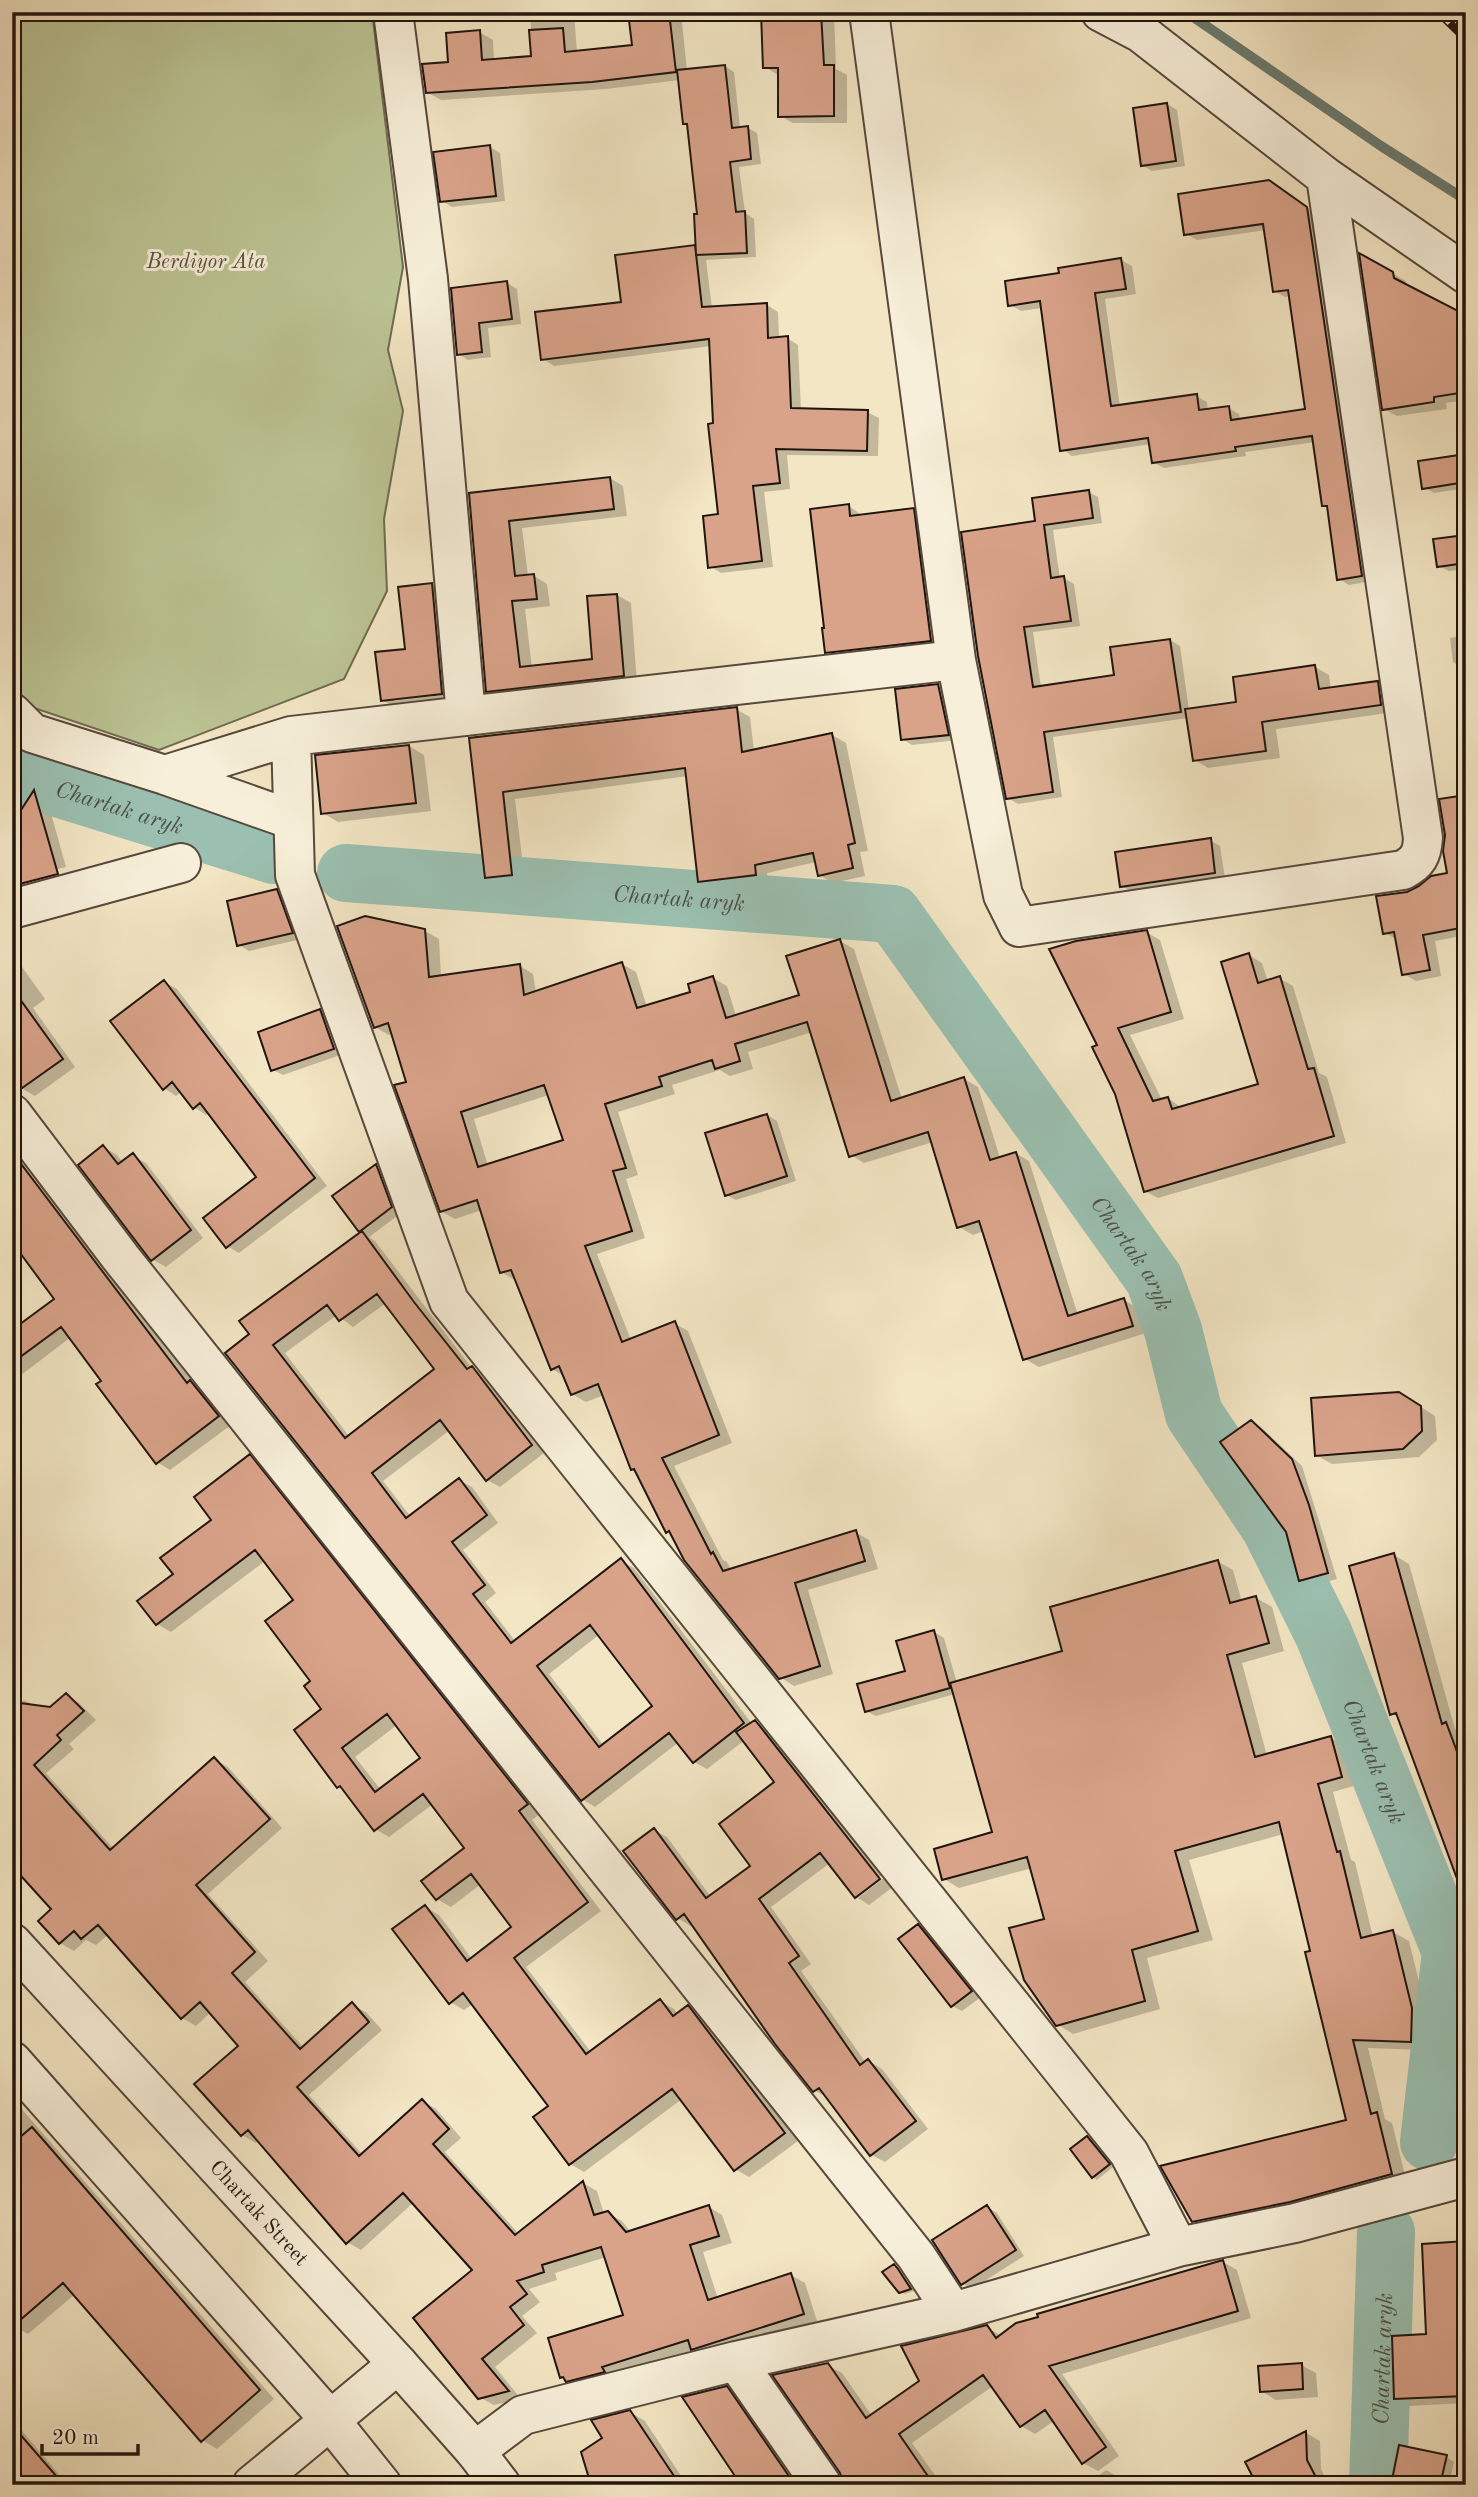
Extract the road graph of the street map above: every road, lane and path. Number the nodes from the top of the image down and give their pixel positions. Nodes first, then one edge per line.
1 (393, 12) edge
2 (869, 12) edge
3 (1101, 12) edge
4 (1326, 177) junction
5 (1466, 274) edge
6 (956, 660) junction
7 (12, 713) edge
8 (466, 716) junction
9 (291, 736) junction
10 (165, 775) junction
11 (293, 820) junction
12 (181, 863) dead end
13 (12, 909) edge
14 (12, 1114) edge
15 (12, 1943) edge
16 (12, 2061) edge
17 (1466, 2177) edge
18 (1178, 2247) junction
19 (953, 2312) junction
20 (736, 2361) junction
21 (398, 2364) junction
22 (330, 2420) junction
23 (475, 2451) junction
24 (252, 2485) edge
25 (382, 2485) edge
26 (501, 2485) edge
27 (821, 2485) edge

1 - 8 street
2 - 6 street
3 - 4 street
4 - 5 street
4 - 6 street
6 - 8 street
7 - 10 street
8 - 9 street
9 - 10 street
9 - 11 street
10 - 11 street
11 - 18 street
12 - 13 street
14 - 19 street
15 - 21 street, Chartak Street
16 - 22 street
17 - 18 street
18 - 19 street
19 - 20 street
20 - 23 street
20 - 27 street
21 - 22 street
21 - 23 street, Chartak Street
22 - 24 street
22 - 25 street
23 - 26 street, Chartak Street

